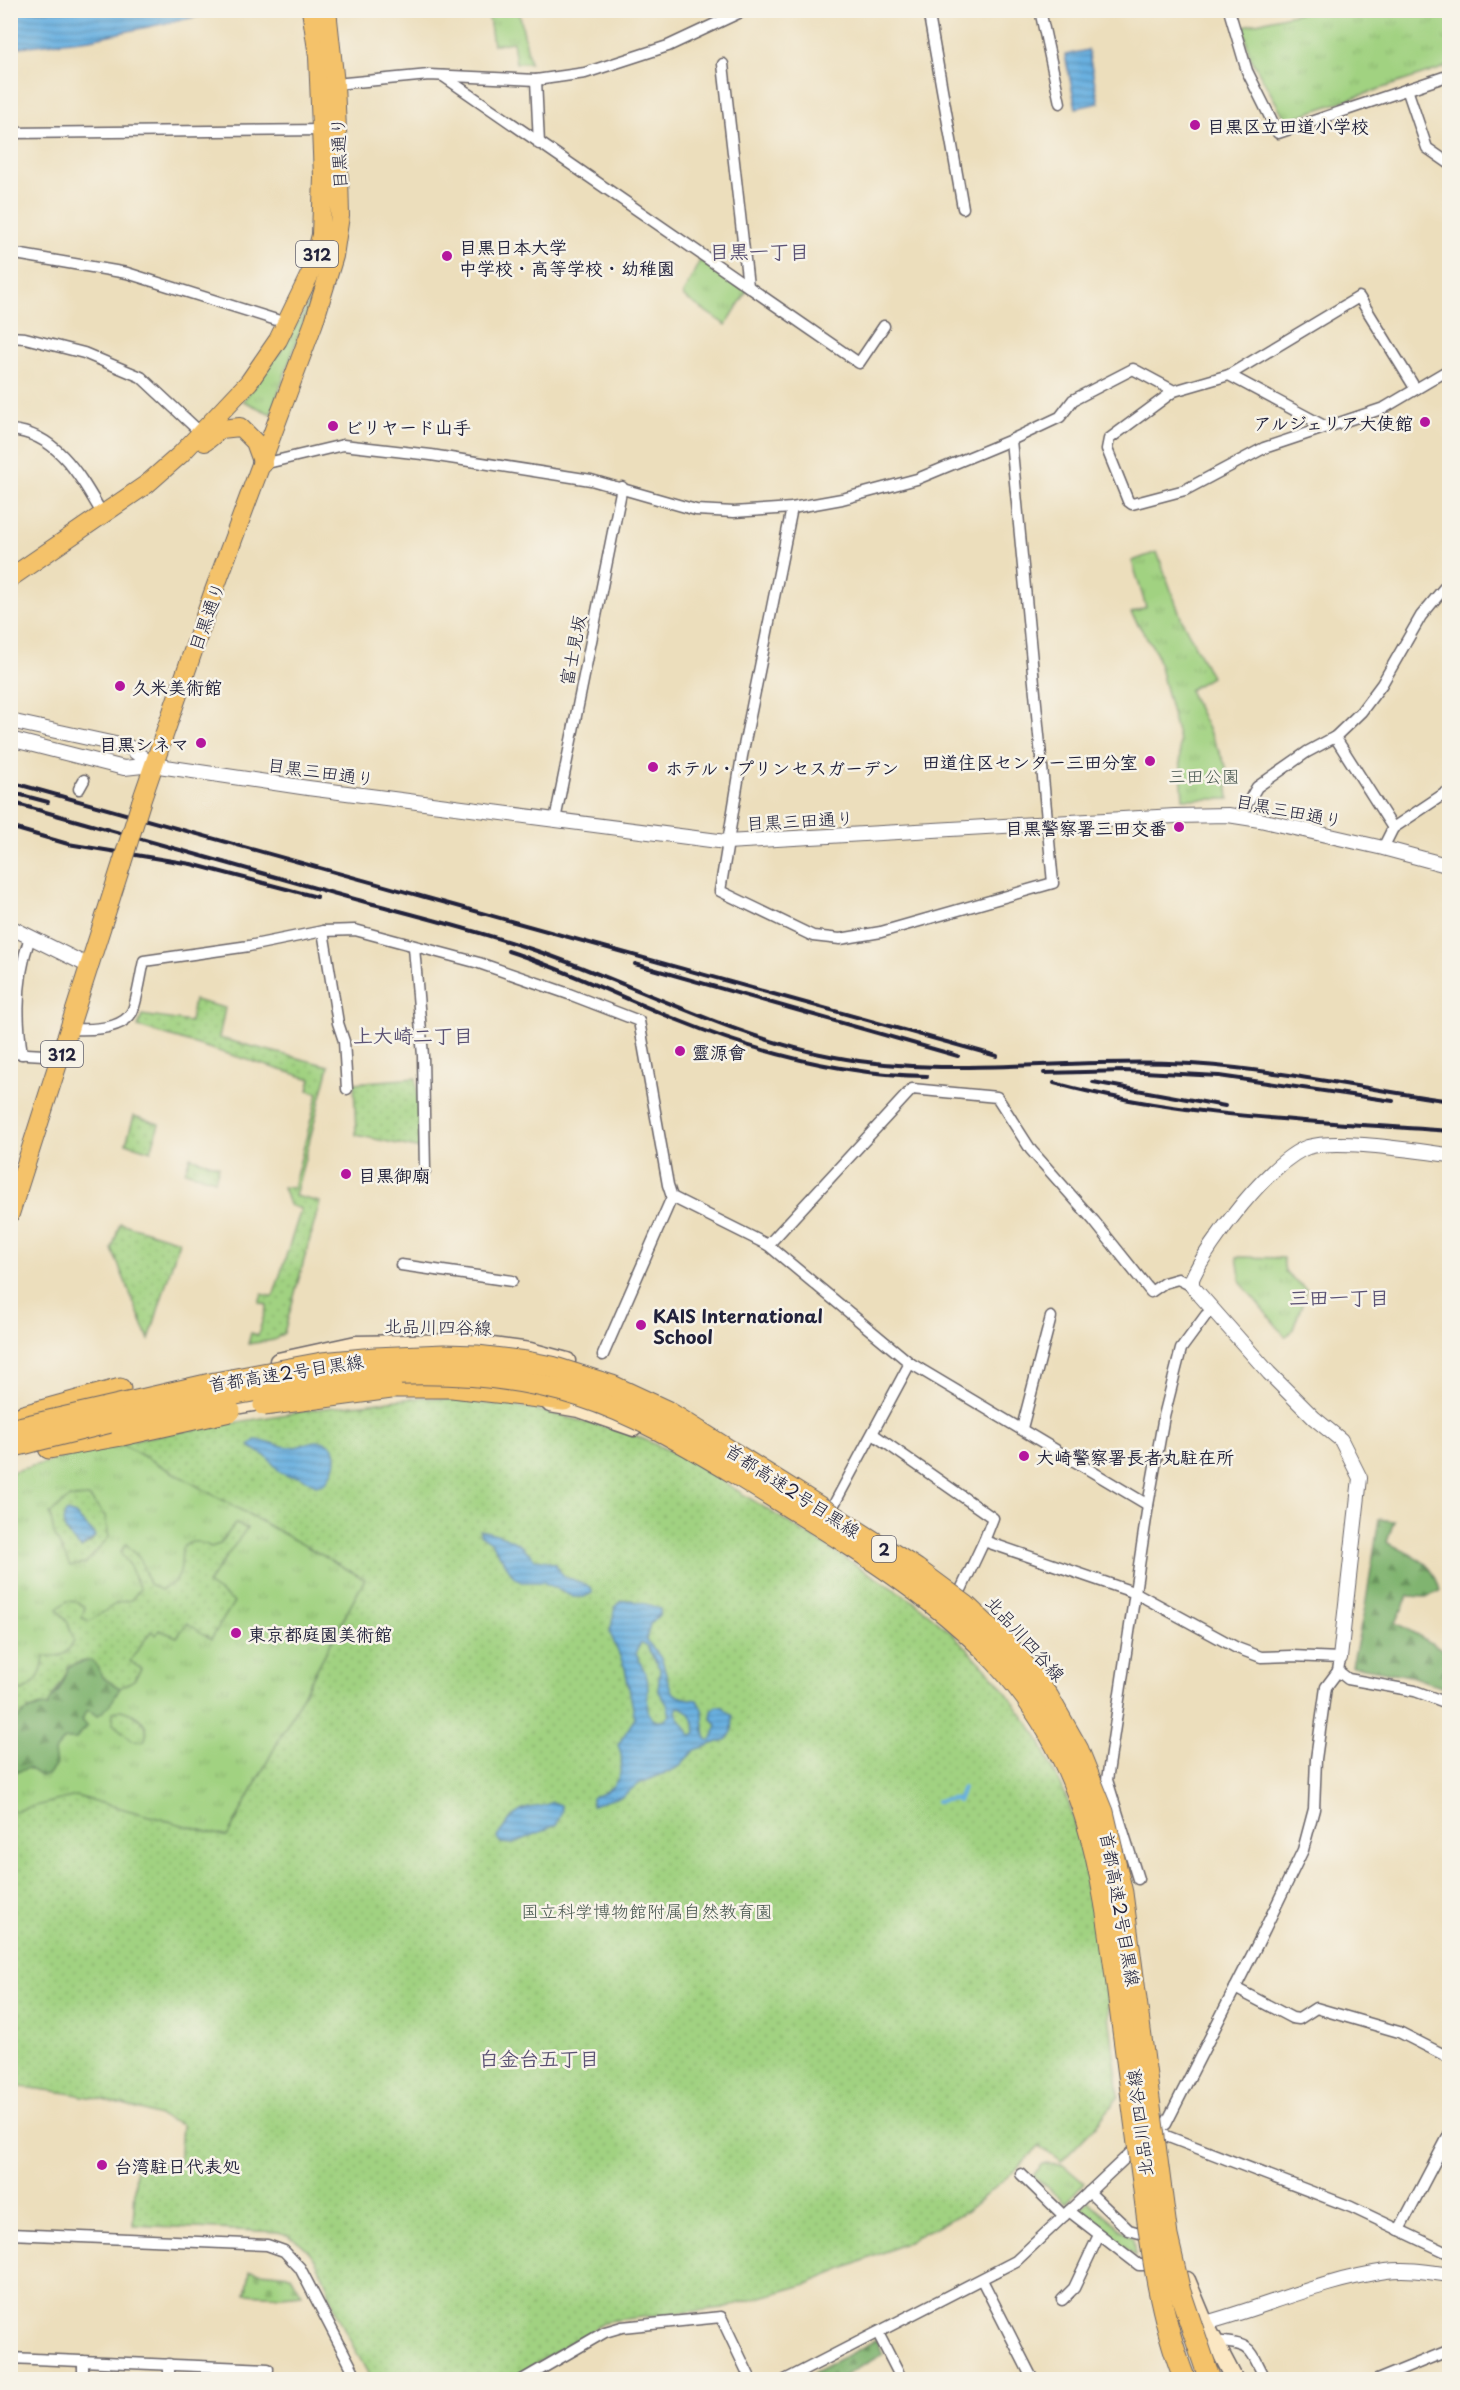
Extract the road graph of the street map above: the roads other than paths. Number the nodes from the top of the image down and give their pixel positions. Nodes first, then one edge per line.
1 (311, 10) edge
2 (327, 10) edge
3 (745, 10) edge
4 (928, 10) edge
5 (1040, 10) edge
6 (1229, 10) edge
7 (723, 64) dead end
8 (1449, 75) edge
9 (443, 76) junction
10 (536, 80) junction
11 (335, 84) junction
12 (1407, 89) junction
13 (1060, 103) dead end
14 (329, 130) junction
15 (10, 134) edge
16 (539, 144) junction
17 (1449, 164) edge
18 (963, 208) dead end
19 (10, 253) edge
20 (748, 286) junction
21 (285, 323) junction
22 (884, 326) dead end
23 (10, 337) edge
24 (1449, 369) edge
25 (1229, 375) junction
26 (1415, 388) junction
27 (1174, 391) junction
28 (1324, 426) junction
29 (10, 430) edge
30 (201, 433) junction
31 (1011, 440) junction
32 (181, 454) junction
33 (263, 464) junction
34 (622, 487) junction
35 (792, 508) junction
36 (103, 515) junction
37 (13, 571) edge
38 (1449, 581) edge
39 (10, 721) edge
40 (1335, 737) junction
41 (10, 739) edge
42 (152, 765) junction
43 (1449, 790) edge
44 (1240, 816) junction
45 (555, 820) junction
46 (1047, 824) junction
47 (1393, 828) junction
48 (726, 842) junction
49 (1383, 848) junction
50 (1449, 866) edge
51 (10, 927) edge
52 (323, 931) junction
53 (30, 937) junction
54 (414, 946) junction
55 (91, 967) junction
56 (70, 1029) junction
57 (16, 1054) edge
58 (61, 1056) junction
59 (347, 1089) dead end
60 (1449, 1155) edge
61 (425, 1171) dead end
62 (672, 1197) junction
63 (10, 1214) edge
64 (768, 1245) junction
65 (401, 1265) dead end
66 (512, 1281) dead end
67 (1192, 1286) junction
68 (1212, 1310) junction
69 (1051, 1317) dead end
70 (603, 1355) dead end
71 (910, 1363) junction
72 (608, 1395) junction
73 (14, 1420) edge
74 (1022, 1428) junction
75 (873, 1434) junction
76 (10, 1447) edge
77 (49, 1448) junction
78 (10, 1458) edge
79 (1148, 1505) junction
80 (831, 1510) junction
81 (984, 1541) junction
82 (1136, 1593) junction
83 (959, 1594) junction
84 (1339, 1664) junction
85 (1449, 1704) edge
86 (1138, 1880) dead end
87 (1235, 1988) junction
88 (1449, 2058) edge
89 (1161, 2131) junction
90 (1449, 2133) edge
91 (1129, 2152) junction
92 (1021, 2175) dead end
93 (1089, 2192) junction
94 (1066, 2213) junction
95 (1400, 2230) junction
96 (10, 2234) edge
97 (1143, 2234) junction
98 (1099, 2235) junction
99 (1449, 2254) edge
100 (1148, 2265) junction
101 (1449, 2275) edge
102 (982, 2280) junction
103 (1062, 2300) dead end
104 (1205, 2323) junction
105 (878, 2333) junction
106 (1214, 2341) junction
107 (1449, 2350) edge
108 (10, 2358) edge
109 (83, 2361) junction
110 (169, 2364) junction
111 (83, 2379) edge
112 (169, 2379) edge
113 (267, 2379) edge
114 (358, 2379) edge
115 (522, 2379) edge
116 (751, 2379) edge
117 (785, 2379) edge
118 (902, 2379) edge
119 (1033, 2379) edge
120 (1183, 2379) edge
121 (1210, 2379) edge
122 (1235, 2379) edge
123 (1266, 2379) edge
124 (1377, 2379) edge

1 - 14 main road, 目黒通り / 312
2 - 11 main road, 目黒通り / 312
3 - 10 street
4 - 18 street
5 - 13 street
6 - 12 street
7 - 20 street
8 - 12 street
9 - 10 street
9 - 11 street
9 - 16 street
10 - 16 street
11 - 14 main road, 目黒通り / 312
12 - 17 street
14 - 15 street
14 - 21 main road, 目黒通り / 312
14 - 33 main road, 目黒通り / 312
16 - 20 street
19 - 21 street
20 - 22 street
21 - 30 main road, 目黒通り / 312
23 - 30 street
24 - 26 street
25 - 26 street
25 - 27 street
25 - 28 street
26 - 28 street
27 - 28 street
27 - 31 street
29 - 36 street
30 - 32 main road, 目黒通り / 312
31 - 35 street
31 - 46 street
32 - 33 main road
32 - 36 main road, 目黒通り / 312
33 - 34 street
33 - 42 main road, 目黒通り / 312
34 - 35 street
34 - 45 street, 富士見坂
35 - 48 street
36 - 37 main road, 目黒通り / 312
38 - 40 street
39 - 42 street
40 - 44 street
40 - 47 street
41 - 42 street, 目黒三田通り
42 - 45 street, 目黒三田通り
42 - 55 main road, 目黒通り / 312, bridge
43 - 47 street
44 - 46 street, 目黒三田通り
44 - 49 street, 目黒三田通り
45 - 48 street, 目黒三田通り
46 - 48 street, 目黒三田通り
46 - 48 street
47 - 49 street
49 - 50 street, 目黒三田通り
51 - 53 street
52 - 54 street
52 - 56 street
52 - 59 street
53 - 55 street
53 - 57 street
54 - 61 street
54 - 62 street
55 - 56 main road, 目黒通り / 312
56 - 58 main road, 目黒通り / 312
57 - 58 street
58 - 63 main road, 目黒通り / 312
60 - 67 street
62 - 64 street
62 - 70 street
64 - 67 street
64 - 71 street
65 - 66 street
67 - 68 street
68 - 79 street
68 - 84 street
69 - 74 street
71 - 74 street
71 - 75 street
72 - 73 highway, 首都高速2号目黒線 / 2, bridge
72 - 73 highway, bridge
72 - 76 highway, 首都高速2号目黒線 / 2, bridge
72 - 77 highway, bridge
72 - 120 highway, 首都高速2号目黒線 / 2, bridge
72 - 121 highway, 首都高速2号目黒線 / 2, bridge
73 - 80 main road, 北品川四谷線
74 - 79 street
75 - 80 street
75 - 81 street
77 - 78 main road, 北品川四谷線
77 - 91 main road, 北品川四谷線
79 - 82 street
80 - 83 main road, 北品川四谷線
81 - 82 street
81 - 83 street
82 - 84 street
82 - 86 street
83 - 89 main road, 北品川四谷線
84 - 85 street
84 - 87 street
87 - 88 street
87 - 89 street
89 - 91 street
89 - 95 street
89 - 104 main road, 北品川四谷線
90 - 95 street
91 - 93 street
91 - 97 main road, 北品川四谷線
92 - 94 street
93 - 94 street
93 - 97 street
94 - 98 street
94 - 102 street
95 - 99 street
96 - 114 street
97 - 100 main road, 北品川四谷線
98 - 100 street
98 - 103 street
100 - 120 main road, 北品川四谷線
101 - 104 street
102 - 105 street
102 - 119 street
104 - 106 main road, 北品川四谷線
105 - 117 street
105 - 118 street
106 - 122 main road, 北品川四谷線
106 - 123 street
107 - 124 street
108 - 109 street
109 - 110 street
109 - 111 street
110 - 112 street
110 - 113 street
115 - 116 street

